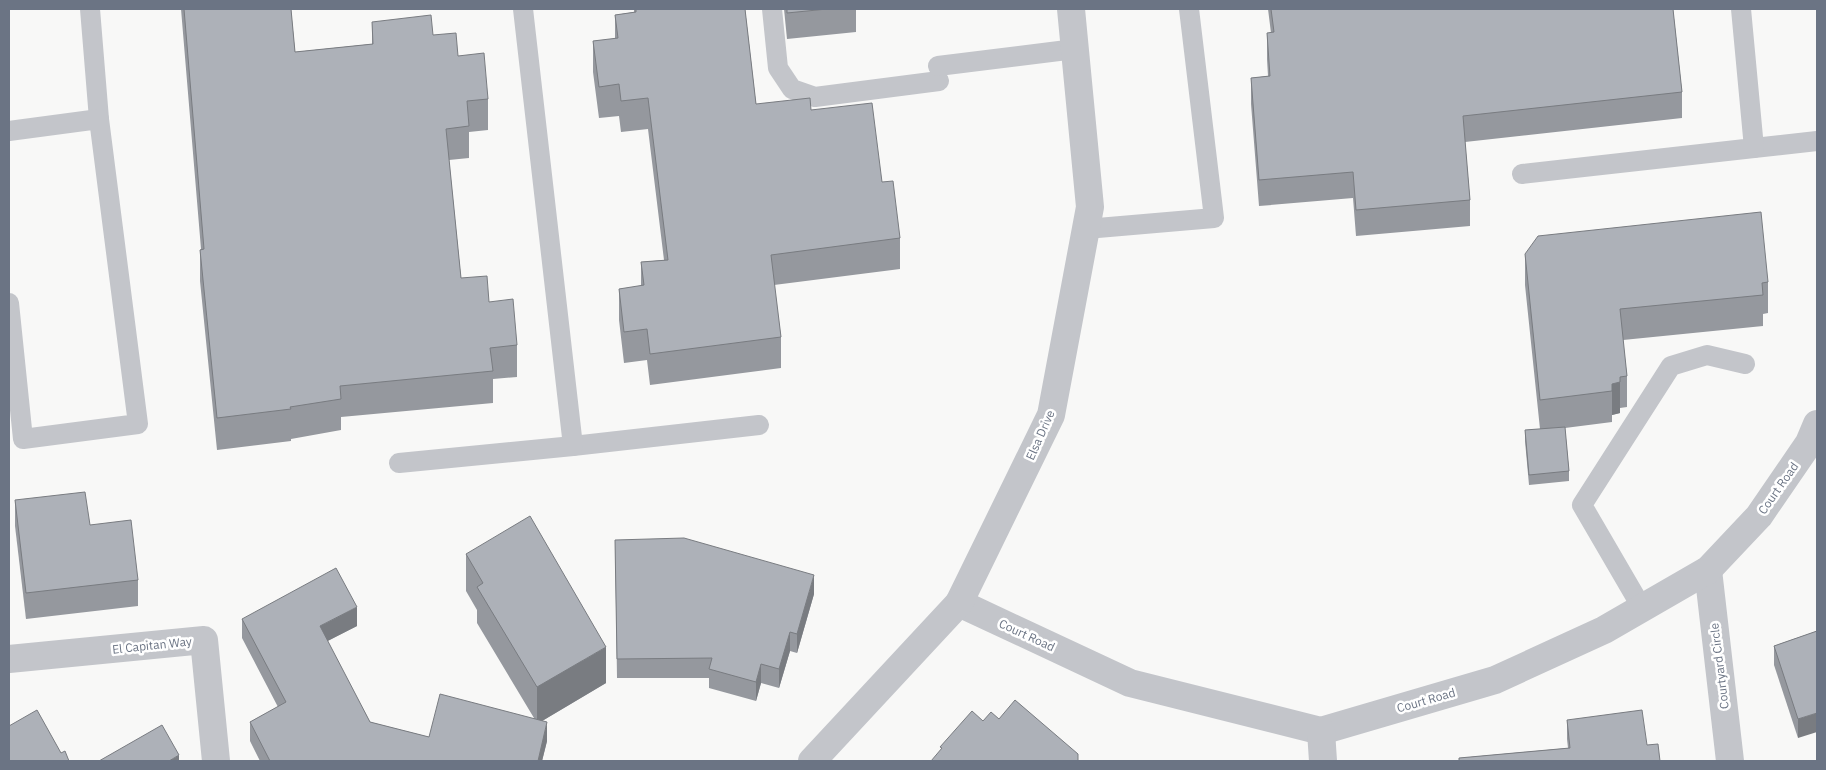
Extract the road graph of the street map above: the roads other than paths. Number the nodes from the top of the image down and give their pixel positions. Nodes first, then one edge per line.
1 (90, 9) edge
2 (523, 9) edge
3 (772, 9) edge
4 (1071, 9) edge
5 (1190, 9) edge
6 (1741, 9) edge
7 (1075, 48) junction
8 (99, 119) junction
9 (9, 131) edge
10 (1817, 141) edge
11 (1754, 148) junction
12 (1522, 174) dead end
13 (1086, 229) junction
14 (9, 303) edge
15 (1745, 364) dead end
16 (1817, 424) edge
17 (759, 425) dead end
18 (573, 446) junction
19 (399, 463) dead end
20 (1708, 570) junction
21 (958, 603) junction
22 (1642, 608) junction
23 (9, 659) edge
24 (1321, 731) junction
25 (216, 761) edge
26 (812, 761) edge
27 (1323, 761) edge
28 (1730, 761) edge

1 - 8 lane
2 - 18 lane
3 - 7 lane
4 - 7 street, Elsa Drive
5 - 13 lane
6 - 11 lane
7 - 13 street, Elsa Drive
8 - 9 lane
8 - 14 lane
10 - 11 lane
11 - 12 lane
13 - 21 street, Elsa Drive
15 - 22 lane
16 - 20 street, Court Road
17 - 18 lane
18 - 19 lane
20 - 22 street, Court Road
20 - 28 street, Courtyard Circle
21 - 24 street, Court Road
21 - 26 street, Elsa Drive
22 - 24 street, Court Road
23 - 25 street, El Capitan Way
24 - 27 street

